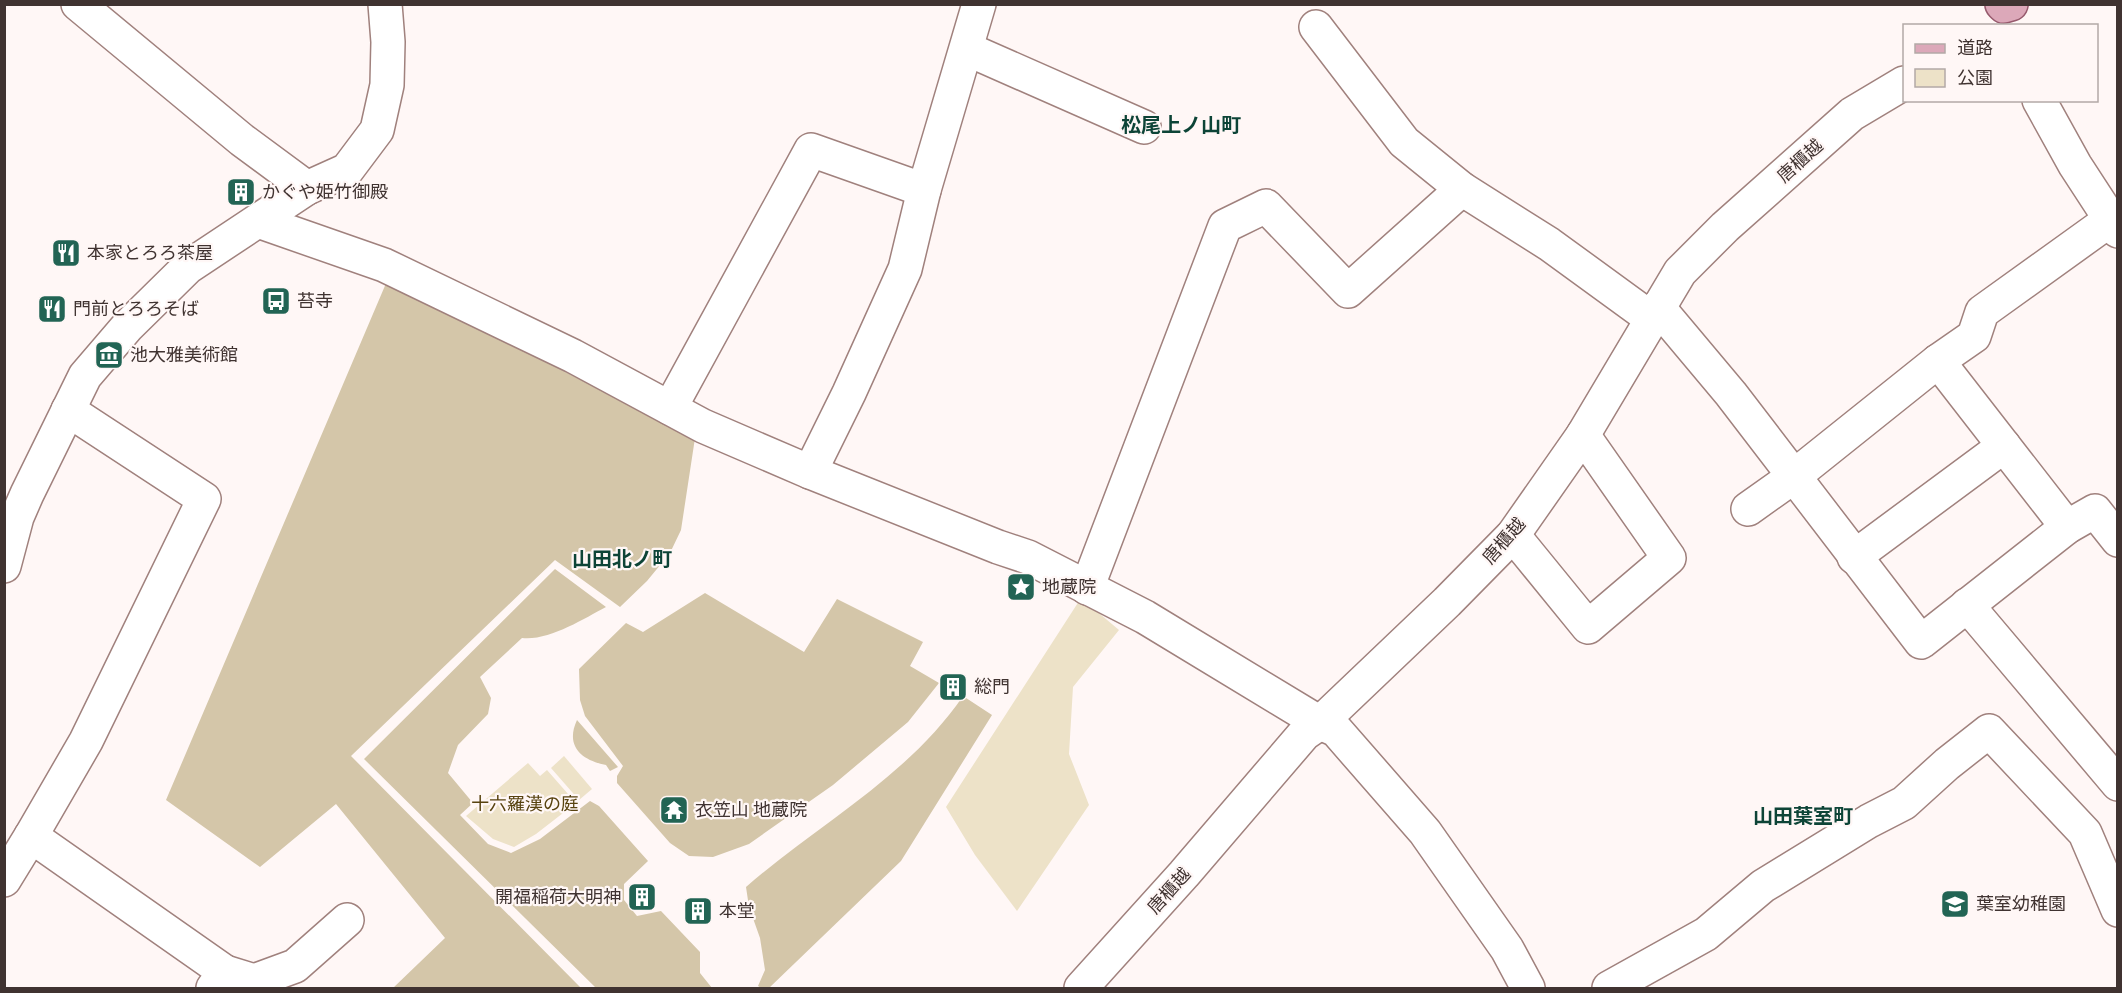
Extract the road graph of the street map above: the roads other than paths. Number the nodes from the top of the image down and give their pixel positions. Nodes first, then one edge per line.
1 (78, 4) edge
2 (385, 4) edge
3 (979, 4) edge
4 (1316, 27) dead end
5 (967, 49) junction
6 (1903, 84) edge
7 (2040, 102) edge
8 (1144, 127) dead end
9 (307, 188) junction
10 (1462, 189) junction
11 (924, 190) junction
12 (258, 221) junction
13 (2114, 225) edge
14 (1655, 313) junction
15 (1938, 361) junction
16 (670, 408) junction
17 (68, 410) junction
18 (1582, 435) junction
19 (2004, 446) junction
20 (810, 472) junction
21 (1793, 477) junction
22 (1748, 509) dead end
23 (2067, 527) junction
24 (1513, 535) junction
25 (2118, 540) edge
26 (1854, 556) junction
27 (4, 566) edge
28 (1087, 588) junction
29 (1967, 605) junction
30 (1320, 723) junction
31 (2118, 784) edge
32 (31, 836) junction
33 (4, 880) edge
34 (2118, 910) edge
35 (347, 920) dead end
36 (219, 980) edge
37 (1082, 988) edge
38 (1528, 988) edge
39 (1609, 988) edge

1 - 9 street
2 - 9 street
3 - 5 street
4 - 10 street
5 - 8 street
5 - 11 street
6 - 14 street, 唐櫃越
7 - 13 street
9 - 12 street
10 - 14 street
10 - 28 street
11 - 16 street
11 - 20 street
12 - 16 street
12 - 17 street
13 - 15 street
14 - 18 street, 唐櫃越
14 - 21 street
15 - 19 street
15 - 21 street
16 - 20 street
17 - 27 street
17 - 32 street
18 - 24 street, 唐櫃越
18 - 24 street
19 - 23 street
19 - 26 street
20 - 28 street
21 - 22 street
21 - 26 street
23 - 25 street
23 - 29 street
24 - 30 street, 唐櫃越
26 - 29 street
28 - 30 street
29 - 31 street
30 - 37 street, 唐櫃越
30 - 38 street
32 - 33 street
32 - 36 street
34 - 39 street
35 - 36 street

